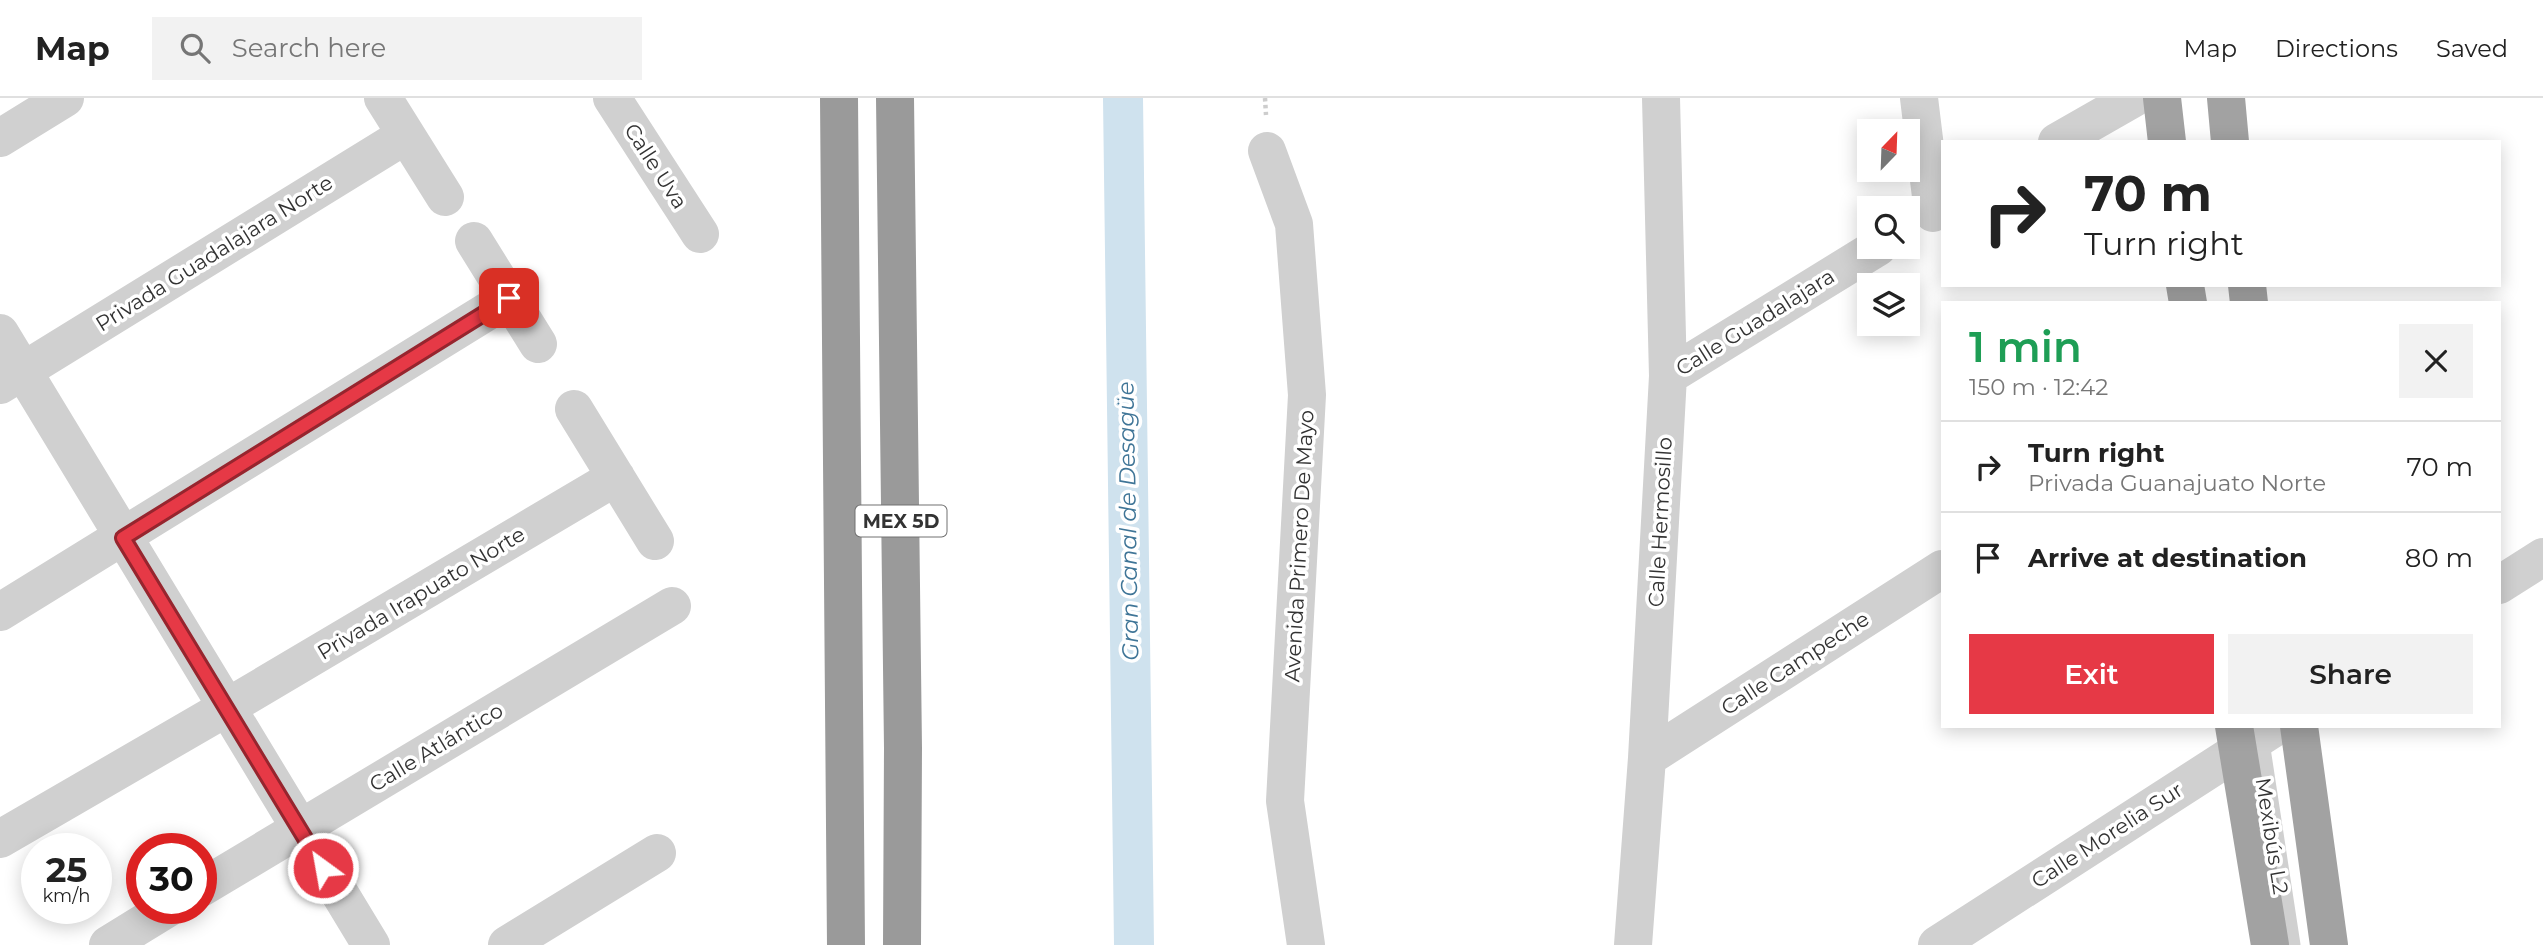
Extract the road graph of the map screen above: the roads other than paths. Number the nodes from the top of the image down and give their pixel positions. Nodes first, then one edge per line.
1 (65, 98) edge
2 (383, 98) edge
3 (612, 98) edge
4 (839, 98) edge
5 (895, 98) edge
6 (1661, 98) edge
7 (1920, 98) edge
8 (2134, 98) edge
9 (2162, 98) edge
10 (2178, 98) edge
11 (2216, 98) edge
12 (2225, 98) edge
13 (406, 135) junction
14 (0, 138) edge
15 (2060, 140) edge
16 (2167, 140) edge
17 (2183, 140) edge
18 (2221, 140) edge
19 (2231, 140) edge
20 (1267, 151) dead end
21 (446, 197) dead end
22 (1928, 216) edge
23 (700, 234) dead end
24 (474, 241) dead end
25 (1858, 259) edge
26 (509, 298) junction
27 (0, 333) edge
28 (538, 344) dead end
29 (1668, 376) junction
30 (11, 378) edge
31 (574, 410) dead end
32 (616, 477) junction
33 (123, 538) junction
34 (655, 541) dead end
35 (2543, 557) edge
36 (1941, 570) edge
37 (2501, 584) edge
38 (672, 607) dead end
39 (0, 612) edge
40 (226, 708) junction
41 (2299, 728) edge
42 (2258, 733) edge
43 (1647, 758) junction
44 (299, 828) junction
45 (0, 839) edge
46 (657, 853) dead end
47 (217, 878) edge
48 (142, 924) edge
49 (108, 945) edge
50 (370, 945) edge
51 (507, 945) edge
52 (846, 945) edge
53 (902, 945) edge
54 (1306, 945) edge
55 (1633, 945) edge
56 (1937, 945) edge
57 (2270, 945) edge
58 (2289, 945) edge
59 (2317, 945) edge
60 (2329, 945) edge

1 - 14 street
2 - 13 street
3 - 23 street, Calle Uva
4 - 52 highway, MEX 5D
5 - 53 highway, MEX 5D
6 - 29 street, Calle Hermosillo
7 - 22 street
8 - 15 street
9 - 16 highway
10 - 17 lane
11 - 18 lane
12 - 19 highway
13 - 21 street
13 - 30 street, Privada Guadalajara Norte
20 - 54 street, Avenida Primero De Mayo
24 - 26 street
25 - 29 street, Calle Guadalajara
26 - 28 street
26 - 33 street
27 - 30 street
29 - 43 street, Calle Hermosillo
30 - 33 street
31 - 32 street
32 - 34 street
32 - 40 street, Privada Irapuato Norte
33 - 39 street
33 - 40 street
35 - 37 street
36 - 43 street, Calle Campeche
38 - 44 street, Calle Atlántico
40 - 44 street
40 - 45 street, Privada Irapuato Norte
41 - 60 highway
42 - 56 street, Calle Morelia Sur
42 - 57 highway
42 - 58 lane, Mexibús L2
42 - 59 lane, Mexibús L2
43 - 55 street, Calle Hermosillo
44 - 47 street, Calle Atlántico
44 - 50 street
46 - 51 street
48 - 49 street

